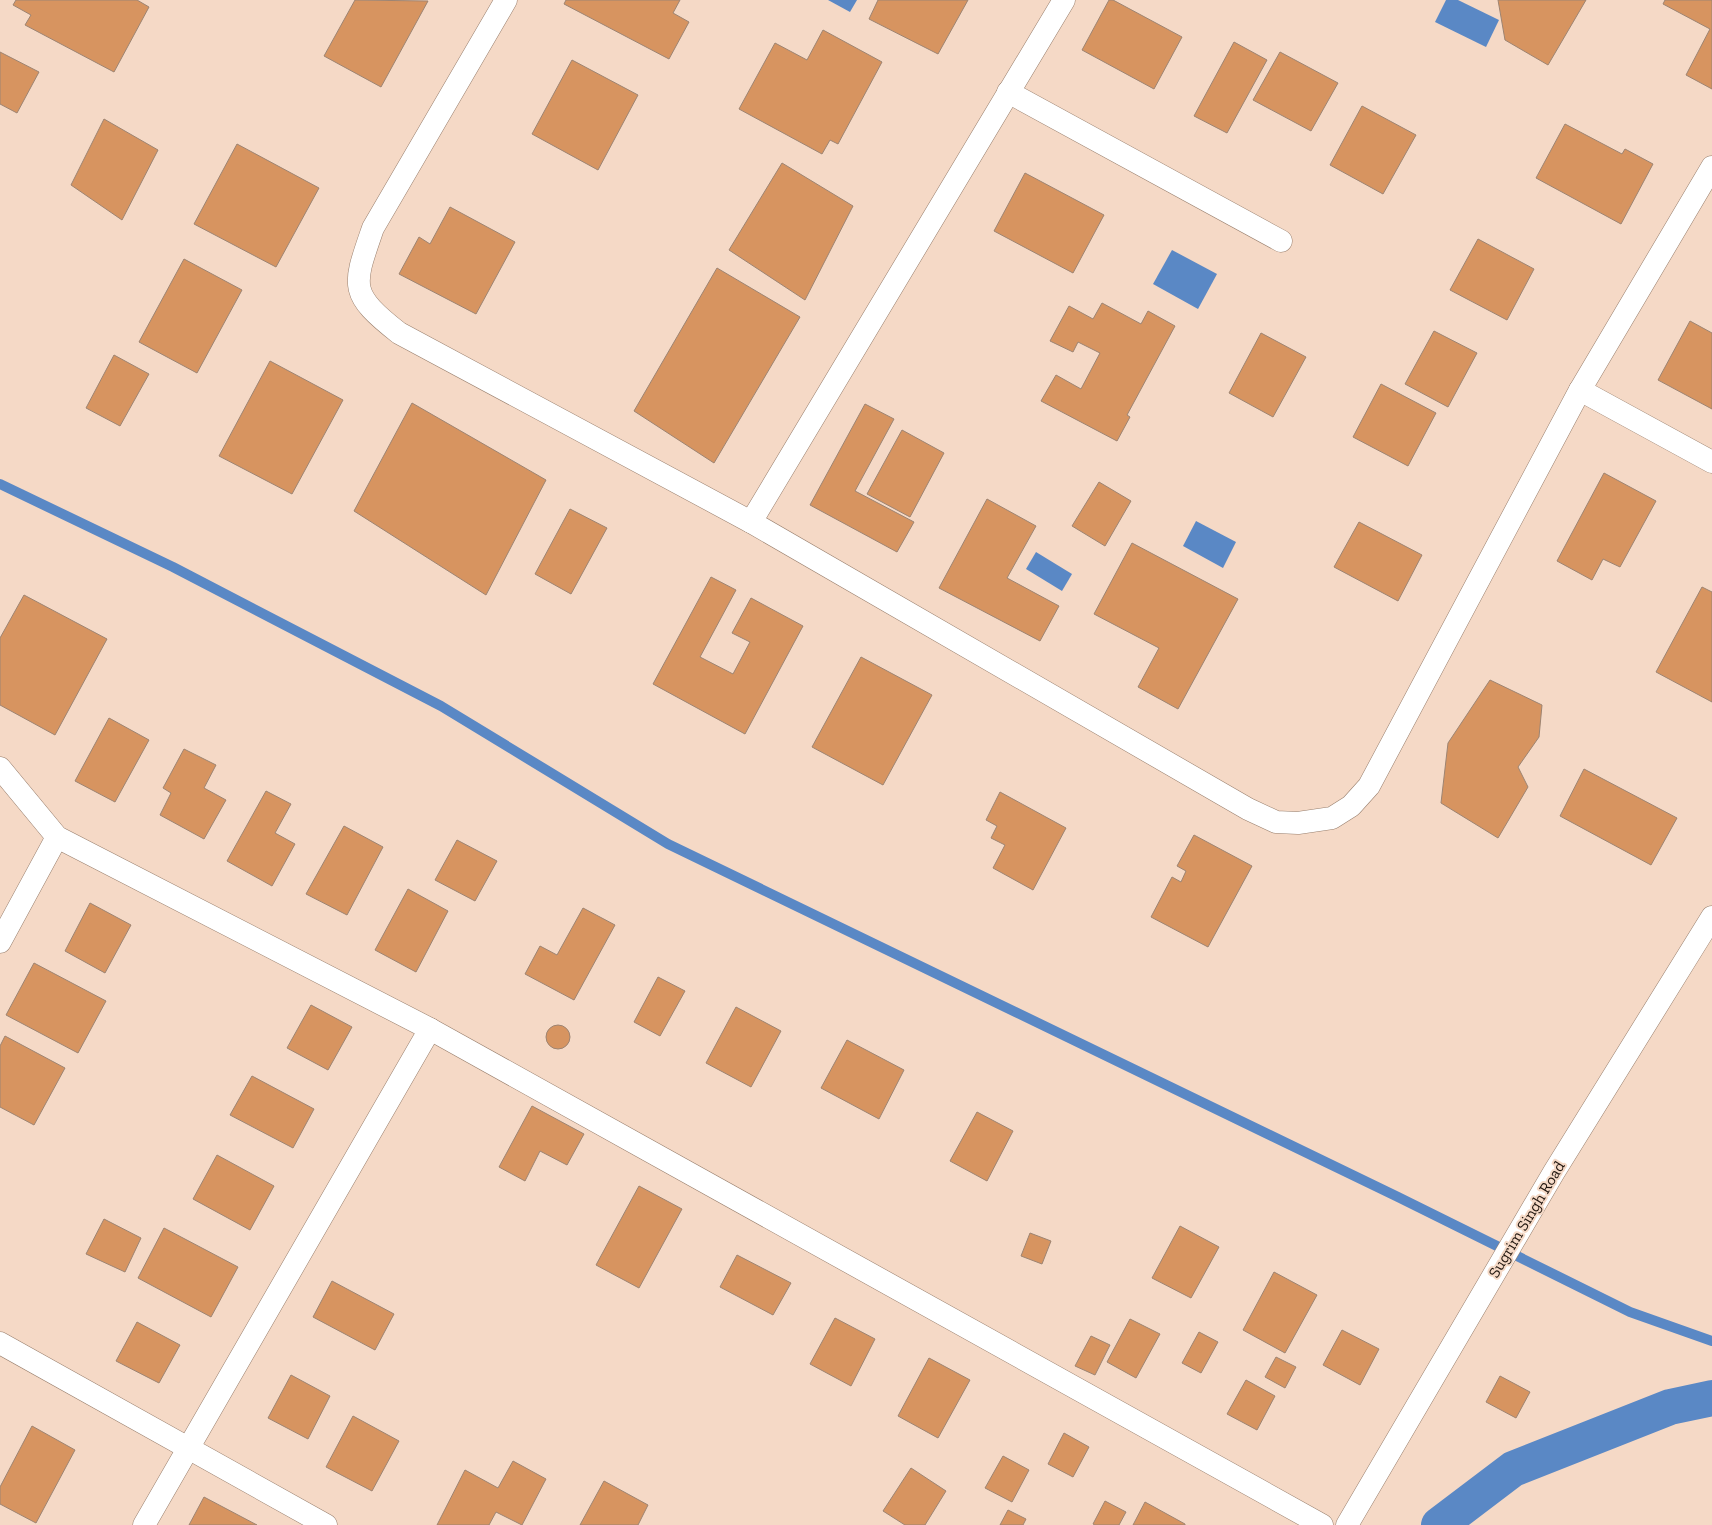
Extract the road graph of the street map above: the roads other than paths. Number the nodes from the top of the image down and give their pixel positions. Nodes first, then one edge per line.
1 (506, 0) edge
2 (1064, 0) edge
3 (1008, 92) junction
4 (1712, 168) edge
5 (1281, 241) dead end
6 (1580, 390) junction
7 (1712, 462) edge
8 (750, 522) junction
9 (0, 768) edge
10 (58, 837) junction
11 (1712, 916) edge
12 (0, 942) edge
13 (430, 1029) junction
14 (0, 1344) edge
15 (187, 1448) junction
16 (144, 1525) edge
17 (326, 1525) edge
18 (1322, 1525) edge
19 (1347, 1525) edge

1 - 8 street
2 - 3 street
3 - 5 street
3 - 8 street
4 - 6 street
6 - 7 street
6 - 8 street
9 - 10 street
10 - 12 street
10 - 13 street
11 - 19 street, Sugrim Singh Road
13 - 15 street
13 - 18 street
14 - 15 street
15 - 16 street
15 - 17 street

